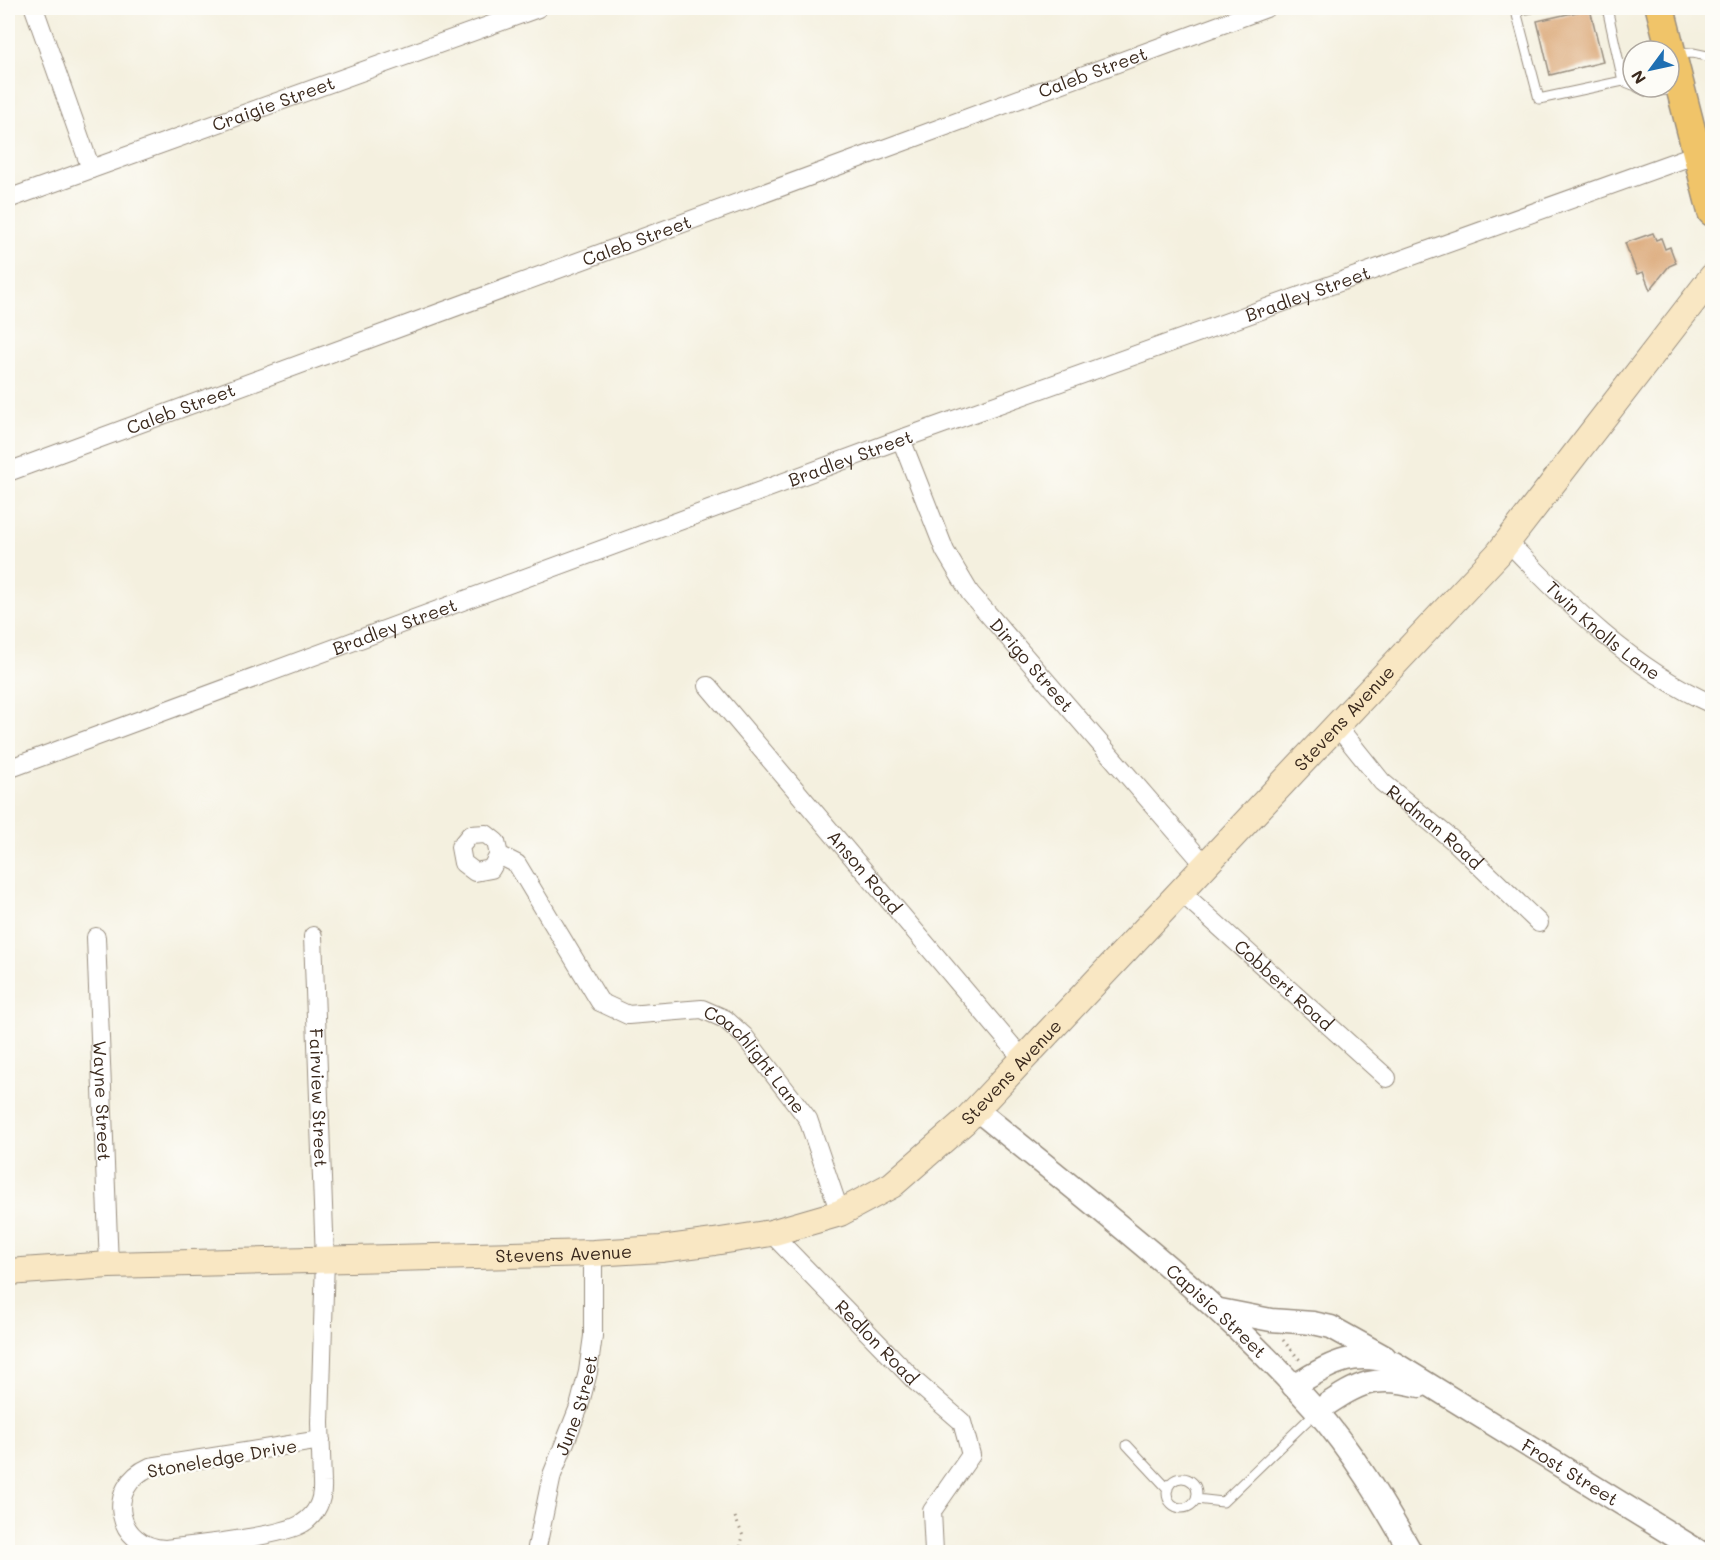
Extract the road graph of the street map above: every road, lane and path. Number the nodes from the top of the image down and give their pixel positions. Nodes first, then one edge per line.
1 (34, 8) edge
2 (538, 8) edge
3 (1266, 8) edge
4 (1532, 8) edge
5 (1607, 8) edge
6 (1660, 8) edge
7 (1669, 39) edge
8 (1681, 54) edge
9 (1713, 57) edge
10 (1621, 72) edge
11 (1621, 81) edge
12 (1681, 85) edge
13 (1682, 89) joint
14 (1697, 154) junction
15 (91, 169) junction
16 (8, 199) edge
17 (1713, 213) edge
18 (1713, 277) edge
19 (901, 439) junction
20 (8, 472) edge
21 (1508, 542) junction
22 (708, 686) dead end
23 (1713, 704) edge
24 (1337, 726) junction
25 (8, 769) edge
26 (499, 855) dead end
27 (1205, 865) junction
28 (1180, 891) junction
29 (1539, 922) dead end
30 (313, 936) dead end
31 (96, 937) dead end
32 (1022, 1058) junction
33 (1387, 1078) dead end
34 (976, 1109) junction
35 (840, 1213) junction
36 (771, 1233) junction
37 (592, 1253) junction
38 (325, 1258) junction
39 (109, 1265) junction
40 (8, 1272) edge
41 (1220, 1310) junction
42 (1280, 1338) dead end
43 (1301, 1360) dead end
44 (1394, 1363) junction
45 (1293, 1386) junction
46 (1441, 1392) junction
47 (1317, 1411) junction
48 (321, 1440) junction
49 (1127, 1445) dead end
50 (1168, 1489) junction
51 (1196, 1499) junction
52 (735, 1517) dead end
53 (536, 1552) edge
54 (739, 1552) edge
55 (934, 1552) edge
56 (1411, 1552) edge
57 (1700, 1552) edge

1 - 15 street
2 - 15 street, Craigie Street
3 - 20 street, Caleb Street
4 - 11 lane
5 - 10 lane
6 - 7 main road
8 - 9 lane
12 - 13 main road
13 - 14 main road
14 - 17 main road
14 - 19 street, Bradley Street
15 - 16 street, Craigie Street
18 - 21 main road, Stevens Avenue
19 - 25 street, Bradley Street
19 - 27 street, Dirigo Street
21 - 23 street, Twin Knolls Lane
21 - 24 main road, Stevens Avenue
22 - 32 street, Anson Road
24 - 27 main road, Stevens Avenue
24 - 29 street, Rudman Road
26 - 35 street, Coachlight Lane
27 - 28 main road, Stevens Avenue
28 - 32 main road, Stevens Avenue
28 - 33 street, Cobbert Road
30 - 38 street, Fairview Street
31 - 39 street, Wayne Street
32 - 34 main road, Stevens Avenue
34 - 35 main road, Stevens Avenue
34 - 41 street, Capisic Street
35 - 36 main road, Stevens Avenue
36 - 37 main road, Stevens Avenue
36 - 55 street, Redlon Road
37 - 38 main road, Stevens Avenue
37 - 53 street, June Street
38 - 39 main road, Stevens Avenue
38 - 48 street, Stoneledge Drive
39 - 40 main road, Stevens Avenue
41 - 44 street, Frost Street
41 - 45 street, Capisic Street
42 - 43 path
44 - 45 street, Frost Street
44 - 46 street, Frost Street
45 - 47 street, Capisic Street
46 - 47 street, Frost Street
46 - 57 street, Frost Street
47 - 51 lane
47 - 56 street, Capisic Street
48 - 48 street, Stoneledge Drive
49 - 50 lane
50 - 51 lane
50 - 51 lane
52 - 54 path

